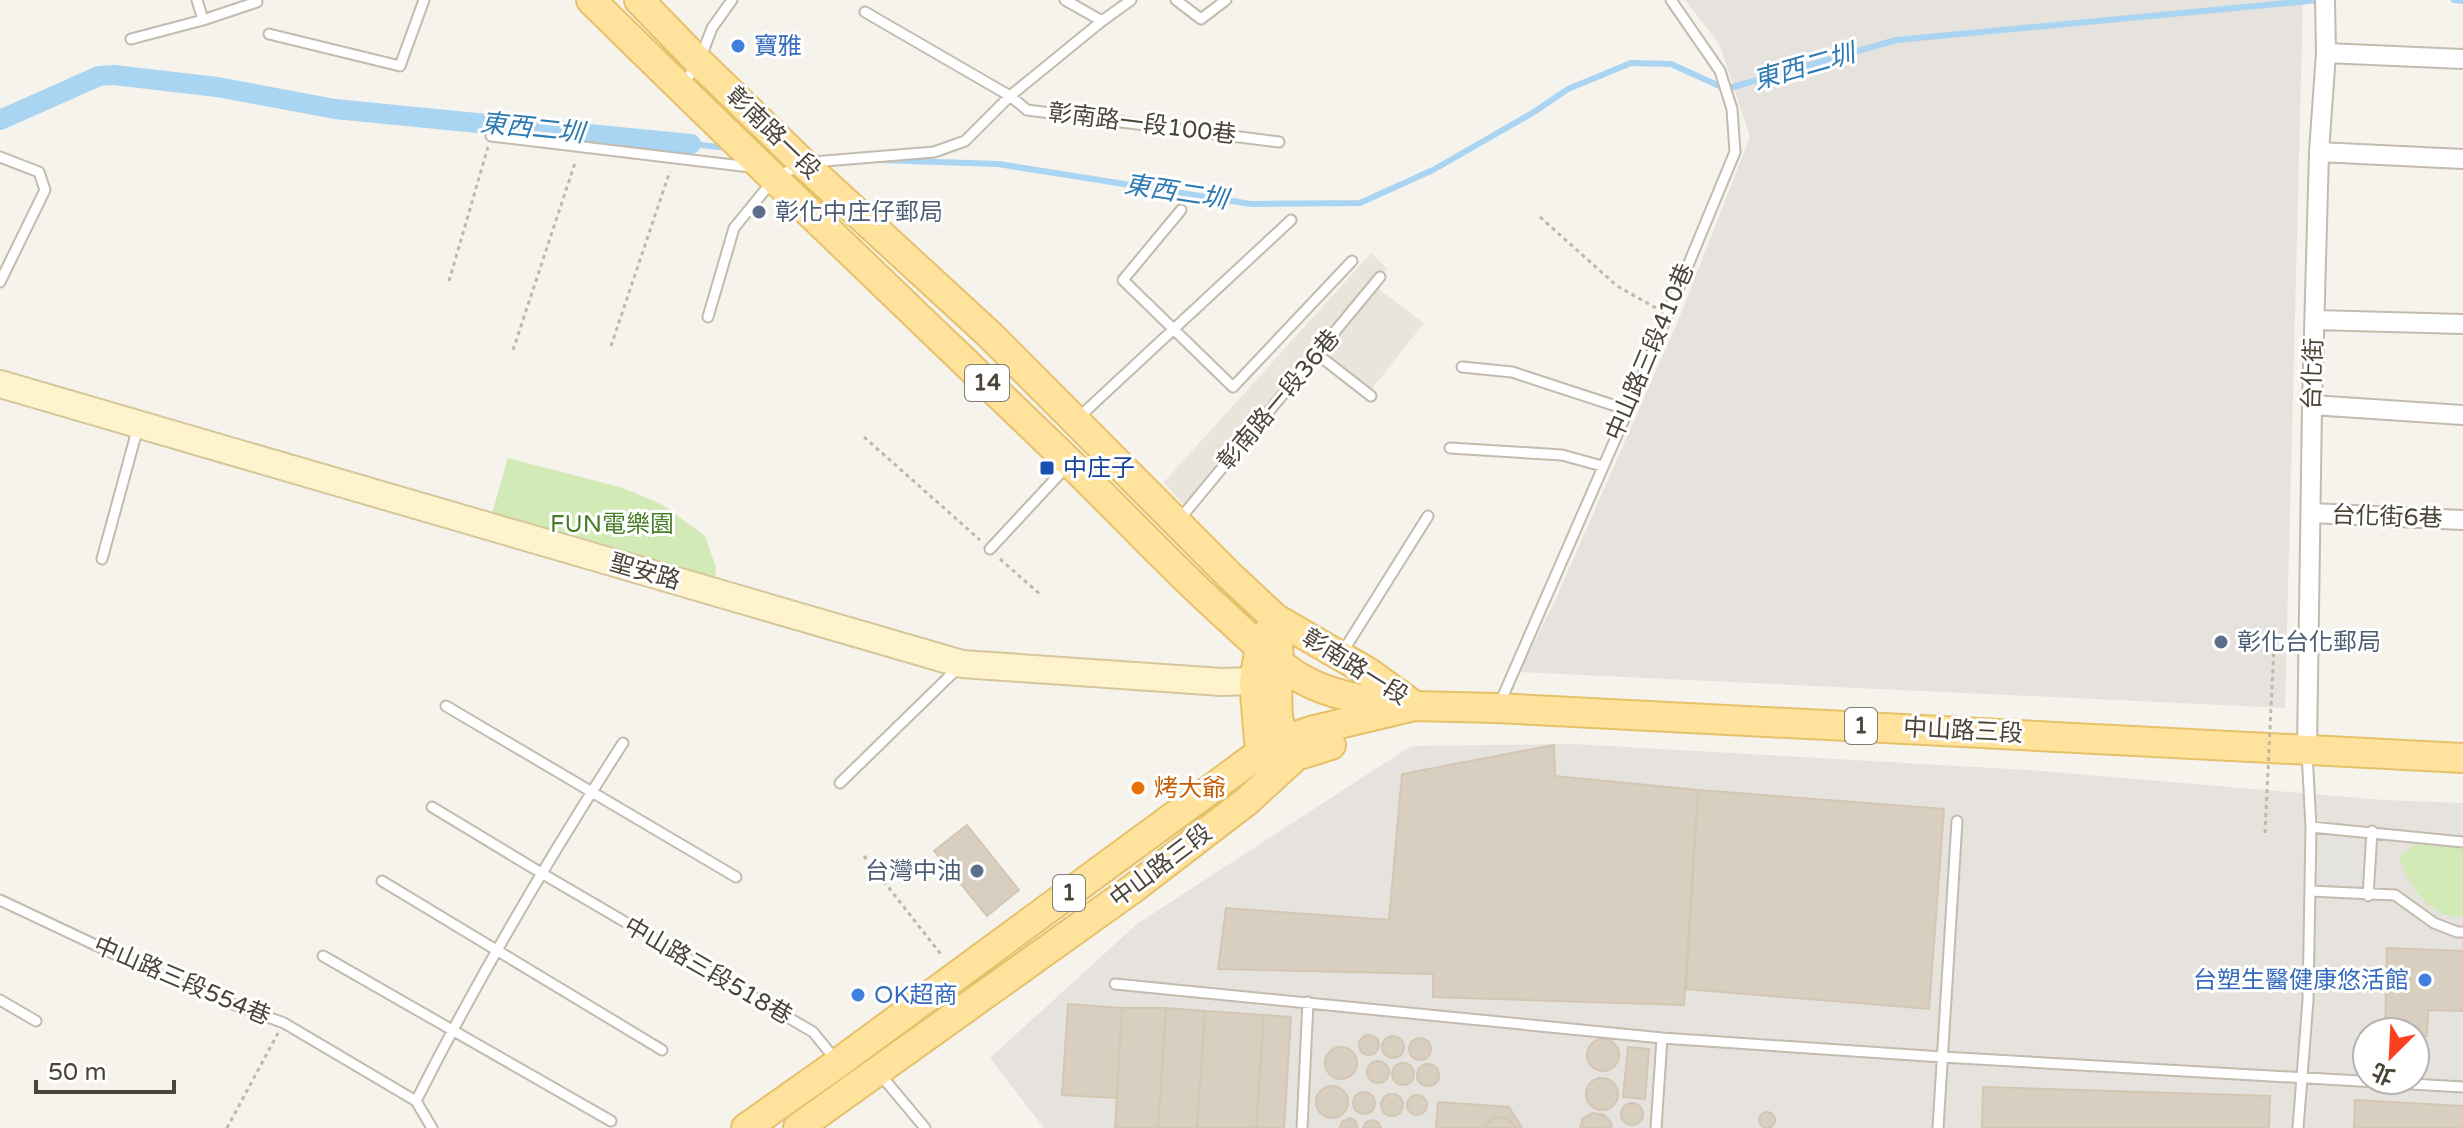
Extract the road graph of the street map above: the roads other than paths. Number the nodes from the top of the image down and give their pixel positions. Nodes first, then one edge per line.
1 (197, 0) edge
2 (424, 0) edge
3 (591, 0) edge
4 (639, 0) edge
5 (732, 0) edge
6 (1065, 0) edge
7 (1131, 0) edge
8 (1176, 0) edge
9 (1226, 0) edge
10 (1671, 0) edge
11 (257, 2) edge
12 (2324, 7) edge
13 (865, 12) dead end
14 (203, 20) junction
15 (1102, 21) junction
16 (269, 34) dead end
17 (131, 39) dead end
18 (2326, 53) junction
19 (2463, 59) edge
20 (699, 62) junction
21 (681, 88) junction
22 (1010, 96) junction
23 (491, 136) road end
24 (1279, 142) dead end
25 (2319, 152) junction
26 (0, 157) edge
27 (2463, 159) edge
28 (803, 163) junction
29 (774, 179) junction
30 (1181, 210) dead end
31 (1291, 220) dead end
32 (1352, 261) dead end
33 (1380, 277) dead end
34 (0, 282) edge
35 (708, 317) dead end
36 (2315, 320) junction
37 (2463, 324) edge
38 (1174, 328) junction
39 (1317, 354) junction
40 (1462, 367) dead end
41 (0, 384) edge
42 (1371, 396) dead end
43 (2312, 405) junction
44 (1628, 410) junction
45 (2463, 415) edge
46 (1075, 421) junction
47 (139, 425) junction
48 (1450, 448) dead end
49 (1070, 462) junction
50 (1602, 466) junction
51 (2311, 513) junction
52 (1428, 516) dead end
53 (2463, 520) edge
54 (1177, 522) junction
55 (990, 549) road end
56 (102, 559) dead end
57 (1275, 618) junction
58 (1340, 656) junction
59 (962, 664) junction
60 (1274, 670) junction
61 (446, 706) dead end
62 (1415, 706) junction
63 (1497, 708) junction
64 (623, 743) dead end
65 (2307, 749) junction
66 (1279, 756) junction
67 (2463, 758) edge
68 (840, 783) dead end
69 (592, 791) junction
70 (432, 807) dead end
71 (1957, 821) dead end
72 (2311, 827) junction
73 (2372, 831) junction
74 (2463, 842) edge
75 (543, 874) junction
76 (736, 877) dead end
77 (382, 881) dead end
78 (2310, 891) junction
79 (2368, 896) junction
80 (0, 900) edge
81 (2463, 932) edge
82 (497, 952) junction
83 (323, 956) dead end
84 (1115, 984) dead end
85 (0, 1000) edge
86 (1308, 1002) junction
87 (36, 1021) dead end
88 (452, 1029) junction
89 (1662, 1038) junction
90 (662, 1050) dead end
91 (1942, 1057) junction
92 (838, 1063) junction
93 (870, 1076) junction
94 (2300, 1078) junction
95 (2463, 1087) edge
96 (416, 1101) junction
97 (611, 1121) dead end
98 (432, 1128) edge
99 (746, 1128) edge
100 (798, 1128) edge
101 (925, 1128) edge
102 (1302, 1128) edge
103 (1656, 1128) edge
104 (1938, 1128) edge
105 (2298, 1128) edge

1 - 14 lane
2 - 16 lane
3 - 21 main road, 彰南路一段 / 14
4 - 20 main road, 彰南路一段 / 14
5 - 20 lane
6 - 15 lane
7 - 15 lane, 彰南路一段100巷
8 - 9 lane
10 - 44 lane, 中山路三段410巷
11 - 14 lane
12 - 18 street, 台化街
13 - 22 lane
14 - 17 lane
15 - 22 lane, 彰南路一段100巷
18 - 19 street
18 - 25 street, 台化街
20 - 21 lane
20 - 28 main road, 彰南路一段 / 14
21 - 29 main road, 彰南路一段 / 14
22 - 24 lane, 彰南路一段100巷
22 - 28 lane, 彰南路一段100巷
23 - 29 lane
25 - 27 street
25 - 36 street, 台化街
26 - 34 lane
28 - 29 lane, 彰南路一段100巷
28 - 46 main road, 彰南路一段 / 14
29 - 35 lane
29 - 49 main road, 彰南路一段 / 14
30 - 38 lane
31 - 38 lane
32 - 38 lane
33 - 39 lane, 彰南路一段36巷
36 - 37 street
36 - 43 street, 台化街
38 - 46 lane
39 - 42 lane
39 - 54 lane, 彰南路一段36巷
40 - 44 lane
41 - 47 street, 聖安路
43 - 45 street
43 - 51 street, 台化街
44 - 50 lane, 中山路三段410巷
46 - 54 main road, 彰南路一段 / 14
47 - 56 lane
47 - 59 street, 聖安路
48 - 50 lane
49 - 55 lane
49 - 60 main road, 彰南路一段 / 14
50 - 63 lane, 中山路三段410巷
51 - 53 street, 台化街6巷
51 - 65 street, 台化街
52 - 58 lane
54 - 57 main road, 彰南路一段 / 14
57 - 58 main road, 彰南路一段 / 14
57 - 60 main road
58 - 62 main road, 彰南路一段 / 14
59 - 60 street, 聖安路
59 - 68 lane
60 - 62 main road, 彰南路一段 / 14
60 - 66 main road
61 - 69 lane
62 - 63 main road, 中山路三段 / 1
62 - 66 main road, 中山路三段 / 1
63 - 65 main road, 中山路三段 / 1
64 - 69 lane
65 - 67 main road, 中山路三段 / 1
65 - 72 lane
66 - 92 main road, 中山路三段 / 1
66 - 93 main road, 中山路三段 / 1
69 - 75 lane
69 - 76 lane
70 - 75 lane, 中山路三段518巷
71 - 91 lane
72 - 73 lane
72 - 78 lane
73 - 74 lane
73 - 79 lane
75 - 82 lane
75 - 92 lane, 中山路三段518巷
77 - 82 lane
78 - 79 lane
78 - 94 lane
79 - 81 lane
80 - 96 lane, 中山路三段554巷
82 - 88 lane
82 - 90 lane
83 - 88 lane
84 - 86 lane
85 - 87 lane
86 - 89 lane
86 - 102 lane
88 - 96 lane
88 - 97 lane
89 - 91 lane
89 - 103 lane
91 - 94 lane
91 - 104 lane
92 - 93 lane, 中山路三段518巷
92 - 99 main road, 中山路三段 / 1
93 - 100 main road, 中山路三段 / 1
93 - 101 lane, 中山路三段518巷
94 - 95 lane
94 - 105 lane
96 - 98 lane, 中山路三段554巷

